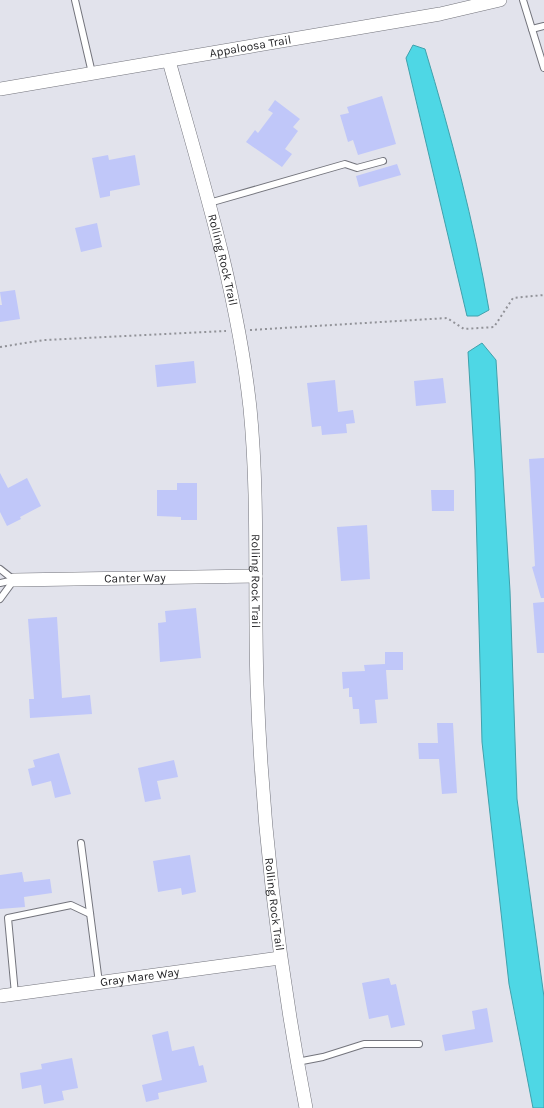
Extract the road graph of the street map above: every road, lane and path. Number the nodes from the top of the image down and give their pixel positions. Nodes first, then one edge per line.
1 (75, 0) edge
2 (500, 0) edge
3 (523, 0) edge
4 (544, 26) edge
5 (532, 29) junction
6 (169, 60) junction
7 (544, 68) edge
8 (92, 74) junction
9 (0, 89) edge
10 (383, 161) dead end
11 (209, 203) junction
12 (544, 295) edge
13 (239, 331) junction
14 (0, 347) edge
15 (0, 570) edge
16 (256, 576) junction
17 (14, 580) junction
18 (0, 583) edge
19 (0, 599) edge
20 (81, 842) dead end
21 (90, 914) junction
22 (280, 958) junction
23 (99, 983) junction
24 (15, 994) junction
25 (0, 996) edge
26 (419, 1044) dead end
27 (297, 1062) junction
28 (306, 1108) edge

1 - 8 lane
2 - 6 street, Appaloosa Trail
3 - 5 lane
4 - 5 lane
5 - 7 lane
6 - 8 street, Appaloosa Trail
6 - 11 street, Rolling Rock Trail
8 - 9 street, Appaloosa Trail
10 - 11 lane
11 - 13 street, Rolling Rock Trail
12 - 13 path
13 - 14 path
13 - 16 street, Rolling Rock Trail
15 - 17 lane
16 - 17 street, Canter Way
16 - 22 street, Rolling Rock Trail
17 - 18 lane
17 - 19 lane
20 - 21 lane
21 - 23 lane
21 - 24 lane
22 - 23 street, Gray Mare Way
22 - 27 street, Rolling Rock Trail
23 - 24 street, Gray Mare Way
24 - 25 street, Gray Mare Way
26 - 27 lane
27 - 28 street, Rolling Rock Trail

